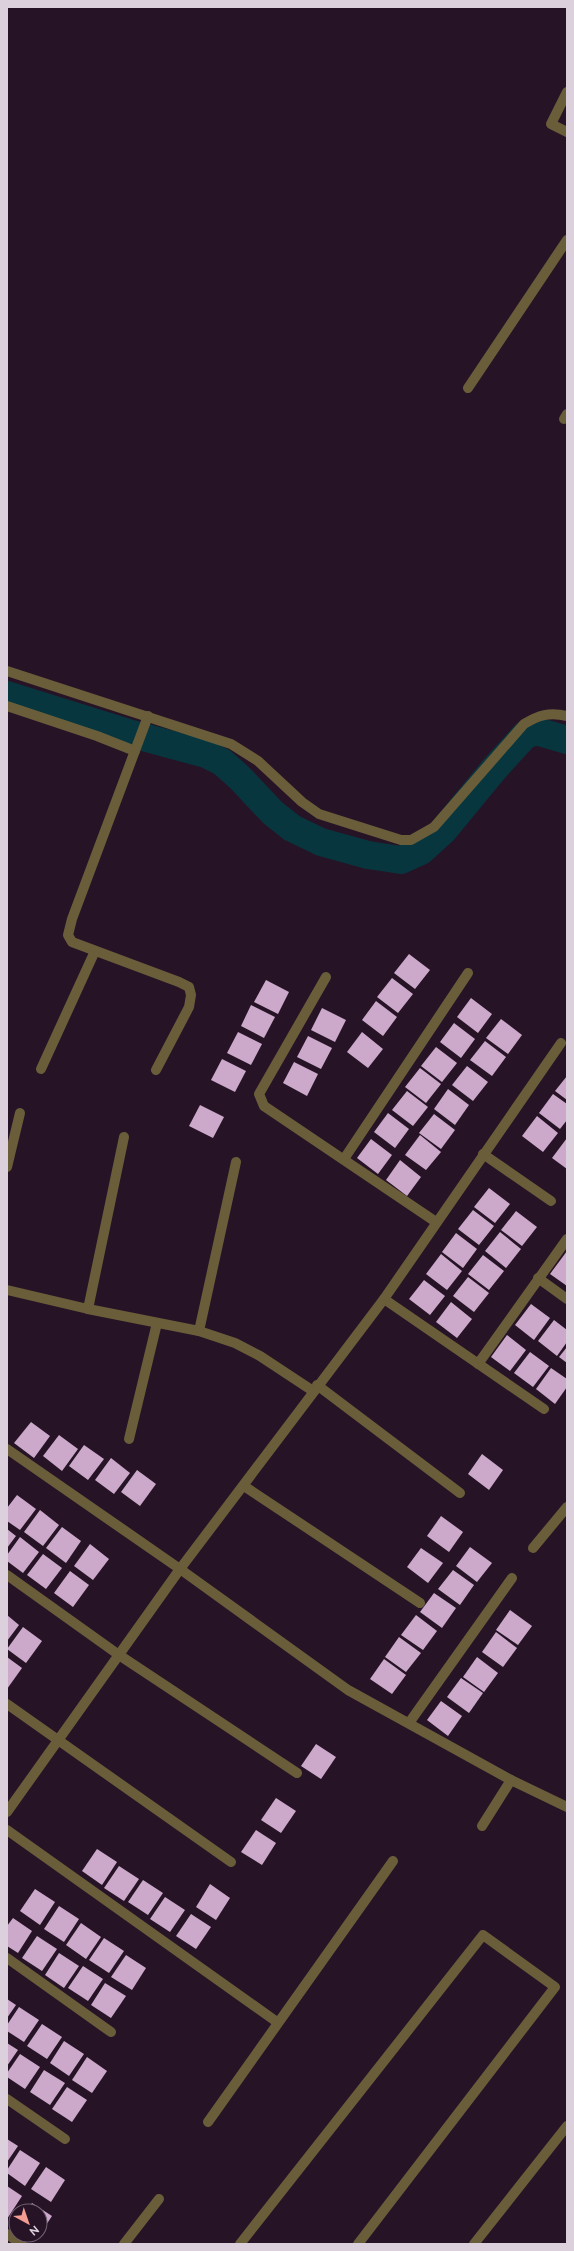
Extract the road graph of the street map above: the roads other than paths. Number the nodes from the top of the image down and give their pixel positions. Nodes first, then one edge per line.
1 (567, 92) edge
2 (567, 132) edge
3 (567, 240) edge
4 (468, 388) dead end
5 (7, 671) edge
6 (7, 706) edge
7 (148, 716) junction
8 (567, 716) edge
9 (136, 750) junction
10 (95, 950) junction
11 (468, 973) dead end
12 (326, 977) dead end
13 (561, 1043) dead end
14 (41, 1069) dead end
15 (156, 1070) dead end
16 (20, 1114) dead end
17 (124, 1137) dead end
18 (483, 1154) junction
19 (344, 1160) junction
20 (236, 1162) dead end
21 (7, 1167) edge
22 (551, 1200) dead end
23 (436, 1222) junction
24 (567, 1239) edge
25 (538, 1278) junction
26 (7, 1290) edge
27 (384, 1299) junction
28 (567, 1299) edge
29 (88, 1309) junction
30 (157, 1323) junction
31 (199, 1331) junction
32 (478, 1364) junction
33 (315, 1388) junction
34 (544, 1409) dead end
35 (130, 1439) dead end
36 (7, 1449) edge
37 (244, 1486) junction
38 (460, 1493) dead end
39 (567, 1507) edge
40 (533, 1548) dead end
41 (180, 1569) junction
42 (7, 1575) edge
43 (512, 1578) dead end
44 (420, 1603) dead end
45 (119, 1655) junction
46 (7, 1704) edge
47 (408, 1723) junction
48 (58, 1740) junction
49 (297, 1773) dead end
50 (511, 1780) junction
51 (567, 1807) edge
52 (7, 1812) edge
53 (482, 1826) dead end
54 (7, 1830) edge
55 (393, 1861) dead end
56 (231, 1862) dead end
57 (7, 1958) edge
58 (277, 2022) junction
59 (111, 2032) dead end
60 (7, 2099) edge
61 (208, 2122) dead end
62 (567, 2126) edge
63 (65, 2139) dead end
64 (159, 2199) dead end
65 (7, 2234) edge
66 (22, 2244) edge
67 (124, 2244) edge
68 (240, 2244) edge
69 (358, 2244) edge
70 (474, 2244) edge

1 - 2 street
3 - 4 street
5 - 7 street
6 - 9 street
7 - 8 street
7 - 9 street
9 - 10 street
10 - 14 street
10 - 15 street
11 - 19 street
12 - 19 street
13 - 18 street
16 - 21 street
17 - 29 street
18 - 22 street
18 - 23 street
19 - 23 street
20 - 31 street
23 - 27 street
24 - 25 street
25 - 28 street
25 - 32 street
26 - 29 street
27 - 32 street
27 - 33 street
29 - 30 street
30 - 31 street
30 - 35 street
31 - 33 street
32 - 34 street
33 - 37 street
33 - 38 street
36 - 41 street
37 - 41 street
37 - 44 street
39 - 40 street
41 - 45 street
41 - 47 street
42 - 45 street
43 - 47 street
45 - 48 street
45 - 49 street
46 - 48 street
47 - 50 street
48 - 52 street
48 - 56 street
50 - 51 street
50 - 53 street
54 - 58 street
55 - 58 street
57 - 59 street
58 - 61 street
60 - 63 street
62 - 70 street
64 - 67 street
65 - 66 street
68 - 69 street

